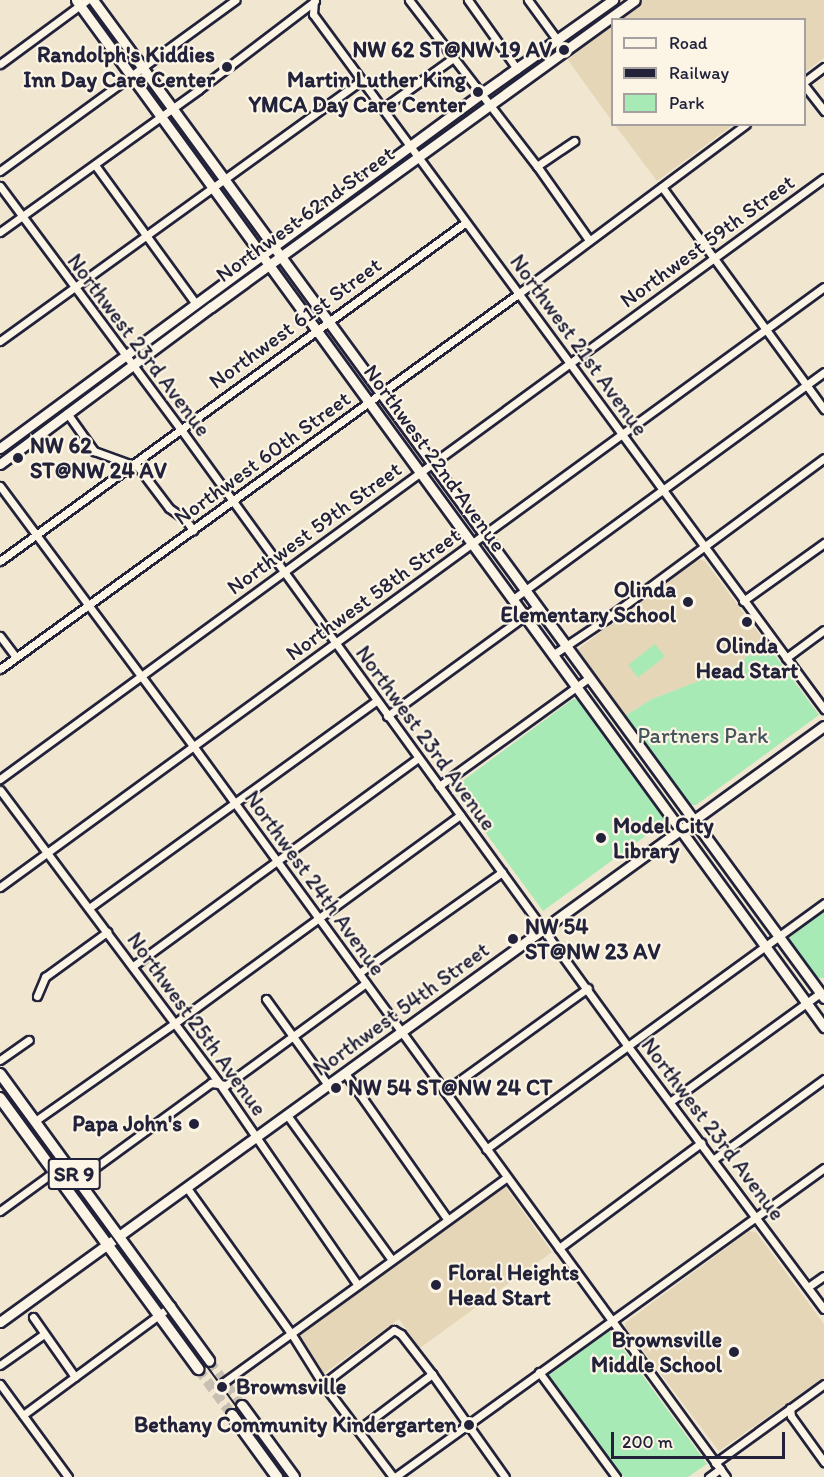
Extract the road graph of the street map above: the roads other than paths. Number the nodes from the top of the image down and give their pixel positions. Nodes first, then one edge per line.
1 (93, 0) edge
2 (235, 0) edge
3 (315, 0) edge
4 (409, 0) edge
5 (468, 0) edge
6 (528, 0) edge
7 (614, 0) edge
8 (635, 0) edge
9 (81, 2) edge
10 (558, 41) junction
11 (453, 58) junction
12 (0, 64) edge
13 (143, 67) junction
14 (824, 67) edge
15 (517, 69) junction
16 (131, 75) junction
17 (362, 80) junction
18 (806, 81) edge
19 (806, 86) edge
20 (482, 93) junction
21 (489, 104) junction
22 (172, 107) junction
23 (383, 108) junction
24 (824, 111) edge
25 (160, 115) junction
26 (744, 126) edge
27 (574, 141) dead end
28 (411, 146) junction
29 (418, 155) junction
30 (95, 165) junction
31 (537, 165) junction
32 (0, 171) edge
33 (824, 178) edge
34 (224, 179) junction
35 (0, 186) edge
36 (212, 186) junction
37 (662, 187) junction
38 (21, 217) junction
39 (465, 222) junction
40 (0, 232) edge
41 (147, 235) junction
42 (589, 240) junction
43 (274, 247) junction
44 (263, 256) junction
45 (281, 256) junction
46 (714, 259) junction
47 (269, 264) junction
48 (824, 286) edge
49 (74, 287) junction
50 (518, 294) junction
51 (196, 304) junction
52 (329, 322) junction
53 (766, 329) junction
54 (318, 331) junction
55 (0, 341) edge
56 (125, 355) junction
57 (570, 364) junction
58 (132, 365) junction
59 (824, 372) edge
60 (806, 385) junction
61 (380, 393) junction
62 (369, 401) junction
63 (824, 409) edge
64 (67, 413) junction
65 (180, 428) junction
66 (622, 434) junction
67 (0, 448) edge
68 (824, 458) edge
69 (0, 464) edge
70 (432, 464) junction
71 (129, 465) junction
72 (421, 473) junction
73 (0, 486) edge
74 (663, 490) junction
75 (233, 502) junction
76 (194, 530) junction
77 (36, 535) junction
78 (484, 535) junction
79 (473, 543) junction
80 (824, 543) edge
81 (704, 546) junction
82 (0, 561) edge
83 (284, 573) junction
84 (525, 590) junction
85 (513, 599) junction
86 (743, 601) junction
87 (89, 606) junction
88 (537, 607) junction
89 (525, 615) junction
90 (824, 630) edge
91 (0, 636) edge
92 (334, 644) junction
93 (565, 646) junction
94 (554, 654) junction
95 (16, 657) junction
96 (786, 658) junction
97 (0, 669) edge
98 (141, 675) junction
99 (589, 678) junction
100 (577, 686) junction
101 (376, 701) junction
102 (824, 709) edge
103 (387, 716) junction
104 (824, 726) edge
105 (194, 747) junction
106 (418, 758) junction
107 (0, 779) edge
108 (439, 786) junction
109 (0, 790) edge
110 (234, 804) junction
111 (460, 815) junction
112 (692, 820) junction
113 (681, 829) junction
114 (48, 852) junction
115 (276, 860) junction
116 (502, 872) junction
117 (0, 887) edge
118 (824, 903) edge
119 (89, 908) junction
120 (319, 918) junction
121 (544, 929) junction
122 (107, 932) junction
123 (779, 936) junction
124 (765, 946) junction
125 (133, 966) junction
126 (359, 973) junction
127 (366, 982) junction
128 (588, 988) junction
129 (822, 995) edge
130 (37, 996) dead end
131 (266, 999) dead end
132 (806, 1003) junction
133 (175, 1023) junction
134 (824, 1027) edge
135 (402, 1032) junction
136 (292, 1037) junction
137 (29, 1040) dead end
138 (627, 1045) junction
139 (0, 1060) edge
140 (345, 1073) junction
141 (0, 1074) edge
142 (824, 1079) edge
143 (219, 1083) junction
144 (328, 1085) junction
145 (444, 1091) junction
146 (15, 1094) junction
147 (671, 1101) junction
148 (1, 1102) edge
149 (287, 1115) junction
150 (35, 1121) junction
151 (256, 1137) junction
152 (701, 1143) junction
153 (486, 1149) junction
154 (714, 1159) junction
155 (824, 1168) edge
156 (55, 1172) junction
157 (507, 1177) junction
158 (78, 1180) junction
159 (187, 1188) junction
160 (0, 1211) edge
161 (756, 1216) junction
162 (448, 1220) junction
163 (120, 1236) junction
164 (109, 1244) junction
165 (559, 1248) junction
166 (392, 1260) junction
167 (824, 1276) edge
168 (358, 1285) junction
169 (808, 1287) junction
170 (171, 1306) junction
171 (824, 1309) edge
172 (159, 1315) junction
173 (33, 1317) dead end
174 (611, 1319) junction
175 (0, 1322) edge
176 (44, 1334) junction
177 (291, 1334) junction
178 (209, 1361) tunnel mouth
179 (0, 1365) edge
180 (198, 1369) tunnel mouth
181 (540, 1372) junction
182 (432, 1374) junction
183 (75, 1377) junction
184 (224, 1382) dead end
185 (0, 1384) edge
186 (323, 1384) junction
187 (824, 1384) edge
188 (242, 1407) tunnel mouth
189 (790, 1408) junction
190 (23, 1415) junction
191 (232, 1415) tunnel mouth
192 (467, 1425) junction
193 (358, 1430) junction
194 (268, 1442) junction
195 (252, 1443) junction
196 (824, 1462) edge
197 (718, 1466) junction
198 (68, 1477) edge
199 (276, 1477) edge
200 (294, 1477) edge
201 (394, 1477) edge
202 (505, 1477) edge
203 (616, 1477) edge
204 (709, 1477) edge
205 (726, 1477) edge

1 - 13 main road, Northwest 22nd Avenue
2 - 13 street
3 - 17 street, Northwest 21st Avenue
3 - 22 street
4 - 11 street
5 - 15 street
6 - 10 street
7 - 10 main road, Northwest 62nd Street
8 - 21 main road, Northwest 62nd Street
9 - 12 street
9 - 16 main road, Northwest 22nd Avenue
10 - 15 main road, Northwest 62nd Street
11 - 20 street
11 - 23 street
13 - 16 street
13 - 22 main road, Northwest 22nd Avenue
14 - 18 street
15 - 20 main road, Northwest 62nd Street
16 - 25 main road, Northwest 22nd Avenue
16 - 32 street
17 - 23 street, Northwest 21st Avenue
17 - 34 street
19 - 24 street
20 - 21 street
20 - 28 main road, Northwest 62nd Street
21 - 29 main road, Northwest 62nd Street
21 - 31 street
22 - 25 street
22 - 34 main road, Northwest 22nd Avenue
23 - 28 street, Northwest 21st Avenue
25 - 30 street
25 - 36 main road, Northwest 22nd Avenue
26 - 37 street, Northwest 60th Street
27 - 31 street
28 - 29 street, Northwest 21st Avenue
28 - 43 main road, Northwest 62nd Street
29 - 39 street, Northwest 21st Avenue
29 - 45 main road, Northwest 62nd Street
30 - 38 street
30 - 41 street
31 - 42 street
33 - 46 street, Northwest 59th Street
34 - 36 street
34 - 43 main road, Northwest 22nd Avenue
35 - 38 street, Northwest 23rd Avenue
36 - 41 street
36 - 44 main road, Northwest 22nd Avenue
37 - 42 street, Northwest 60th Street
37 - 46 street
38 - 40 street
38 - 49 street, Northwest 23rd Avenue
39 - 50 street, Northwest 21st Avenue
39 - 52 street, Northwest 61st Street
41 - 49 street
41 - 51 street
42 - 50 street, Northwest 60th Street
43 - 44 main road, Northwest 62nd Street
43 - 45 main road, Northwest 22nd Avenue
44 - 47 main road, Northwest 22nd Avenue
44 - 51 main road, Northwest 62nd Street
45 - 47 main road, Northwest 62nd Street
45 - 52 main road, Northwest 22nd Avenue
46 - 53 street
46 - 57 street, Northwest 59th Street
47 - 54 main road, Northwest 22nd Avenue
47 - 58 main road, Northwest 62nd Street
48 - 53 street, Northwest 58th Street
49 - 55 street
49 - 56 street, Northwest 23rd Avenue
50 - 57 street, Northwest 21st Avenue
50 - 61 street, Northwest 60th Street
51 - 56 main road, Northwest 62nd Street
52 - 54 street, Northwest 61st Street
52 - 61 main road, Northwest 22nd Avenue
53 - 60 street
53 - 66 street, Northwest 58th Street
54 - 62 main road, Northwest 22nd Avenue
54 - 65 street, Northwest 61st Street
56 - 58 street, Northwest 23rd Avenue
56 - 67 main road, Northwest 62nd Street
57 - 66 street, Northwest 21st Avenue
57 - 70 street, Northwest 59th Street
58 - 64 main road, Northwest 62nd Street
58 - 65 street, Northwest 23rd Avenue
59 - 60 street
60 - 63 street
60 - 74 street
61 - 62 street, Northwest 60th Street
61 - 70 main road, Northwest 22nd Avenue
62 - 72 main road, Northwest 22nd Avenue
62 - 75 street, Northwest 60th Street
64 - 69 main road, Northwest 62nd Street
64 - 71 street
65 - 71 street, Northwest 61st Street
65 - 75 street, Northwest 23rd Avenue
66 - 74 street, Northwest 21st Avenue
66 - 78 street, Northwest 58th Street
68 - 81 street
70 - 72 street, Northwest 59th Street
70 - 78 main road, Northwest 22nd Avenue
71 - 76 street
71 - 77 street, Northwest 61st Street
72 - 79 main road, Northwest 22nd Avenue
72 - 83 street, Northwest 59th Street
73 - 77 street, Northwest 24th Avenue
74 - 81 street, Northwest 21st Avenue
74 - 84 street
75 - 76 street, Northwest 60th Street
75 - 83 street, Northwest 23rd Avenue
76 - 87 street, Northwest 60th Street
77 - 82 street, Northwest 61st Street
77 - 87 street, Northwest 24th Avenue
78 - 79 street, Northwest 58th Street
78 - 84 main road, Northwest 22nd Avenue
79 - 85 main road, Northwest 22nd Avenue
79 - 92 street, Northwest 58th Street
80 - 86 street
81 - 86 street, Northwest 21st Avenue
81 - 93 street
83 - 92 street, Northwest 23rd Avenue
83 - 98 street, Northwest 59th Street
84 - 85 street
84 - 88 main road, Northwest 22nd Avenue
85 - 89 main road, Northwest 22nd Avenue
86 - 96 street, Northwest 21st Avenue
87 - 95 street, Northwest 60th Street
87 - 98 street, Northwest 24th Avenue
88 - 89 street
88 - 93 main road, Northwest 22nd Avenue
89 - 94 main road, Northwest 22nd Avenue
89 - 103 street
90 - 96 street
91 - 95 street
92 - 101 street, Northwest 23rd Avenue
92 - 105 street, Northwest 58th Street
93 - 94 street
93 - 99 main road, Northwest 22nd Avenue
94 - 100 main road, Northwest 22nd Avenue
95 - 97 street, Northwest 60th Street
96 - 102 street, Northwest 21st Avenue
98 - 105 street, Northwest 24th Avenue
98 - 107 street, Northwest 59th Street
99 - 100 street
99 - 112 main road, Northwest 22nd Avenue
100 - 108 street
100 - 113 main road, Northwest 22nd Avenue
101 - 103 street, Northwest 23rd Avenue
101 - 110 street
103 - 106 street, Northwest 23rd Avenue
104 - 112 main road, Northwest 54th Street
105 - 110 street, Northwest 24th Avenue
105 - 114 street, Northwest 58th Street
106 - 108 street, Northwest 23rd Avenue
106 - 115 street
108 - 111 street, Northwest 23rd Avenue
109 - 114 street, Northwest 25th Avenue
110 - 115 street, Northwest 24th Avenue
110 - 119 street
111 - 116 street, Northwest 23rd Avenue
111 - 120 street
112 - 113 main road, Northwest 54th Street
112 - 123 main road, Northwest 22nd Avenue
113 - 121 main road, Northwest 54th Street
113 - 124 main road, Northwest 22nd Avenue
114 - 117 street, Northwest 58th Street
114 - 119 street, Northwest 25th Avenue
115 - 120 street, Northwest 24th Avenue
115 - 125 street
116 - 121 street, Northwest 23rd Avenue
116 - 126 street
118 - 123 street
119 - 122 street, Northwest 25th Avenue
120 - 126 street, Northwest 24th Avenue
120 - 133 street
121 - 128 street, Northwest 23rd Avenue
121 - 135 main road, Northwest 54th Street
122 - 125 street, Northwest 25th Avenue
122 - 130 street
123 - 124 street
123 - 129 main road, Northwest 22nd Avenue
124 - 132 main road, Northwest 22nd Avenue
124 - 138 street
125 - 133 street, Northwest 25th Avenue
126 - 127 street, Northwest 24th Avenue
127 - 135 street, Northwest 24th Avenue
127 - 136 street
128 - 138 street, Northwest 23rd Avenue
128 - 145 street
129 - 132 street
131 - 136 street
132 - 134 main road, Northwest 22nd Avenue
132 - 147 street
133 - 143 street, Northwest 25th Avenue
133 - 150 street
135 - 140 main road, Northwest 54th Street
135 - 145 street, Northwest 24th Avenue
136 - 143 street
136 - 144 street
137 - 139 street
138 - 147 street, Northwest 23rd Avenue
138 - 153 street
140 - 144 main road, Northwest 54th Street
140 - 162 street
141 - 146 main road, SR 9
142 - 154 street
143 - 151 street, Northwest 25th Avenue
143 - 158 street
144 - 149 main road, Northwest 54th Street
145 - 153 street, Northwest 24th Avenue
146 - 148 street
146 - 150 main road, SR 9
147 - 152 street, Northwest 23rd Avenue
148 - 156 main road, SR 9
149 - 151 main road, Northwest 54th Street
149 - 166 street
150 - 158 main road, SR 9
151 - 159 main road, Northwest 54th Street
151 - 168 street, Northwest 25th Avenue
152 - 154 street, Northwest 23rd Avenue
152 - 165 street
153 - 157 street, Northwest 24th Avenue
154 - 161 street, Northwest 23rd Avenue
155 - 161 street
156 - 160 street
156 - 164 main road, SR 9
157 - 162 street
157 - 165 street, Northwest 24th Avenue
158 - 163 main road, SR 9
159 - 163 main road, Northwest 54th Street
159 - 177 street
161 - 169 street, Northwest 23rd Avenue
161 - 174 street
162 - 166 street
163 - 164 main road, Northwest 54th Street
163 - 170 main road, SR 9
164 - 172 main road, SR 9
164 - 175 main road, Northwest 54th Street
165 - 174 street, Northwest 24th Avenue
166 - 168 street
167 - 169 street
168 - 177 street
169 - 171 street, Northwest 23rd Avenue
170 - 172 street
170 - 178 main road, SR 9
172 - 180 main road, SR 9
172 - 183 street
173 - 176 street
174 - 181 street
174 - 197 street, Northwest 24th Avenue
176 - 179 street
176 - 183 street
177 - 184 street
177 - 186 street
181 - 192 street
181 - 203 street
182 - 186 street
182 - 192 street
182 - 193 street
183 - 190 street
185 - 190 street
186 - 193 street
187 - 189 street
188 - 194 main road
189 - 196 street
189 - 197 street
190 - 198 street
191 - 195 main road
192 - 201 street
192 - 202 street
193 - 201 street
194 - 195 main road
194 - 200 main road
195 - 199 main road
197 - 204 street
197 - 205 street, Northwest 24th Avenue

